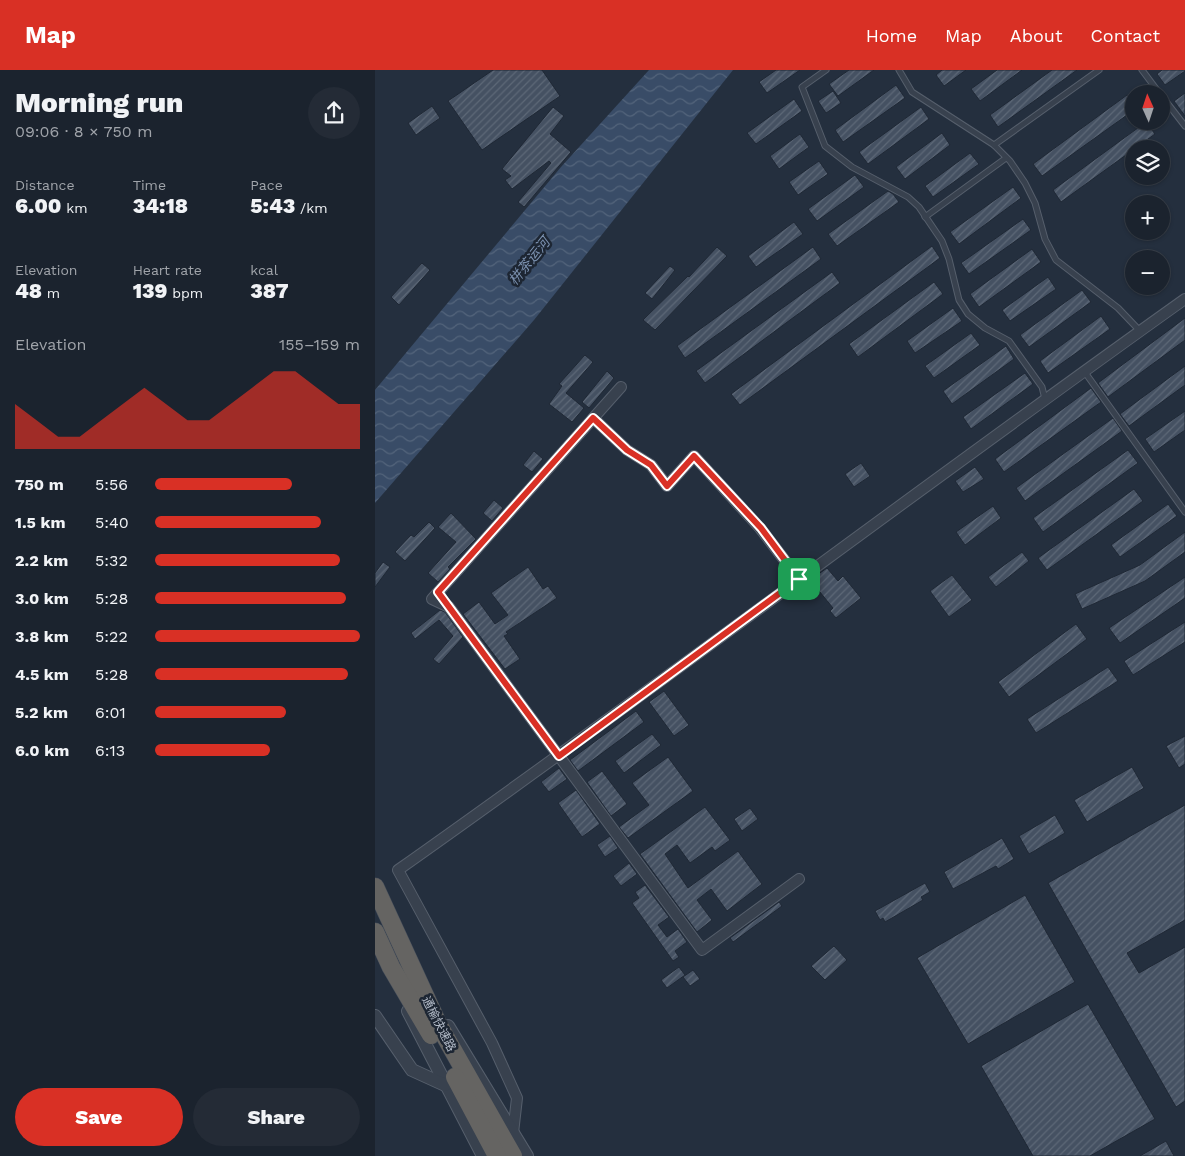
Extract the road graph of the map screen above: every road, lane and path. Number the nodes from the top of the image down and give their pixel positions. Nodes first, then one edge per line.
1 (826, 70) edge
2 (899, 70) edge
3 (1099, 70) edge
4 (1142, 70) edge
5 (1154, 85) edge
6 (1170, 106) edge
7 (1185, 126) edge
8 (994, 145) junction
9 (1007, 158) junction
10 (925, 216) junction
11 (1185, 299) edge
12 (1141, 330) junction
13 (1084, 371) junction
14 (621, 387) dead end
15 (1045, 399) junction
16 (593, 418) junction
17 (1185, 512) edge
18 (799, 579) junction
19 (559, 756) junction
20 (799, 878) dead end
21 (375, 886) edge
22 (375, 932) edge
23 (405, 953) junction
24 (391, 966) junction
25 (375, 1016) edge
26 (445, 1085) junction
27 (513, 1132) junction
28 (483, 1156) edge
29 (497, 1156) edge
30 (513, 1156) edge
31 (527, 1156) edge

1 - 10 lane
2 - 8 lane
3 - 8 lane
4 - 5 lane
6 - 7 lane
8 - 9 lane
9 - 10 lane
9 - 12 lane
10 - 15 lane
11 - 12 street
12 - 13 street
13 - 15 street
13 - 17 lane
14 - 16 street
15 - 18 street
16 - 18 street
16 - 19 street
18 - 19 street
19 - 20 street
19 - 27 street
21 - 23 highway, 通榆快速路
22 - 24 highway, 通榆快速路
23 - 27 street
23 - 30 highway, 通榆快速路
24 - 26 street
24 - 29 highway, 通榆快速路
25 - 26 street
26 - 28 street
27 - 31 street

